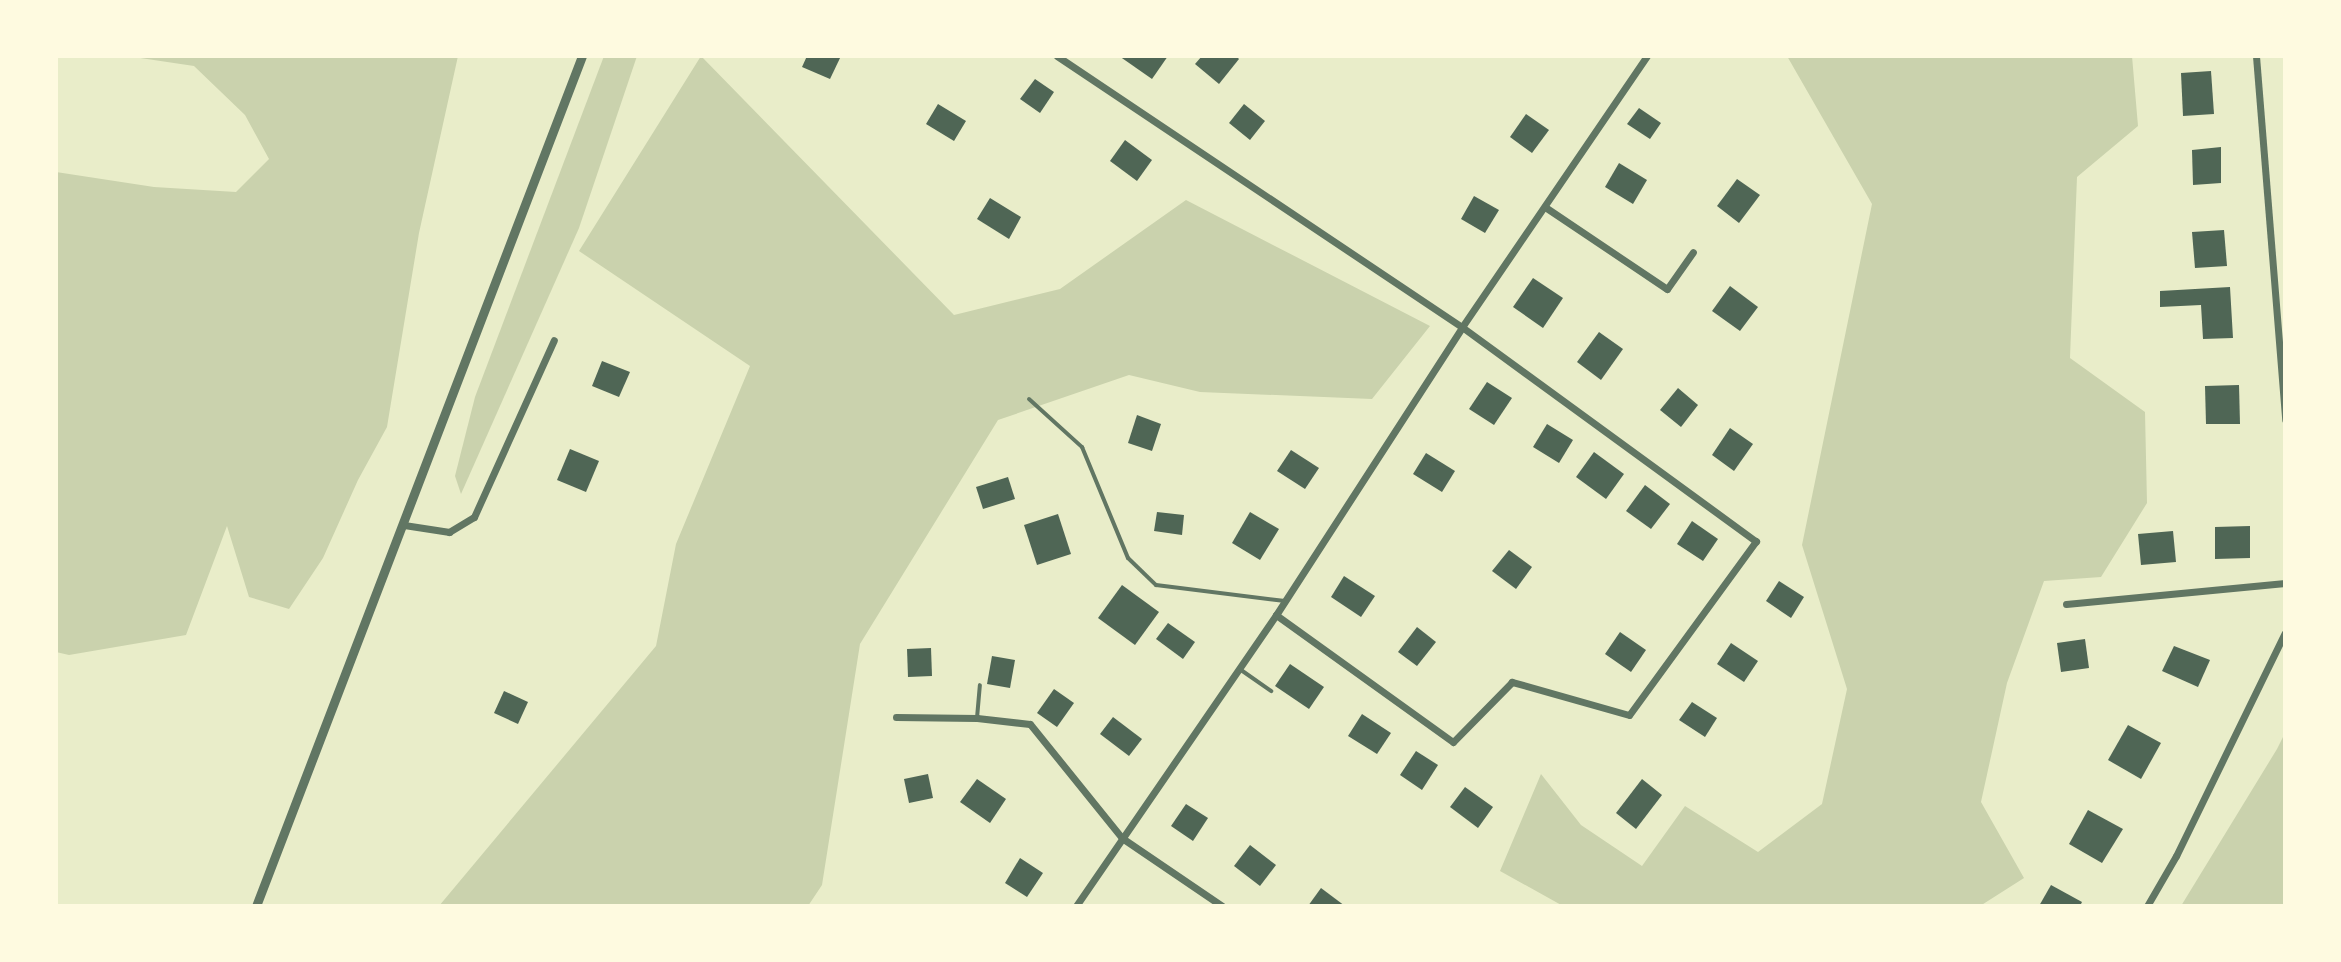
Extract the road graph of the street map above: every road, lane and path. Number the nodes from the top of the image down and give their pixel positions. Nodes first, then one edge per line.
1 (582, 56) edge
2 (1057, 56) edge
3 (1647, 56) edge
4 (2256, 56) edge
5 (1545, 207) junction
6 (1693, 252) dead end
7 (1462, 327) junction
8 (554, 340) dead end
9 (1029, 399) dead end
10 (2285, 420) edge
11 (404, 525) junction
12 (2285, 583) edge
13 (1285, 601) junction
14 (2066, 604) dead end
15 (1276, 615) junction
16 (2285, 633) edge
17 (1239, 669) junction
18 (980, 685) dead end
19 (1271, 691) dead end
20 (896, 717) dead end
21 (977, 718) junction
22 (1122, 838) junction
23 (256, 906) edge
24 (1076, 906) edge
25 (1222, 906) edge
26 (2147, 906) edge

1 - 11 street
2 - 7 street
3 - 5 street
4 - 10 street
5 - 6 street
5 - 7 street
7 - 13 street
7 - 15 street
8 - 11 street
9 - 13 lane
11 - 23 street
12 - 14 street
13 - 15 street
15 - 17 street
16 - 26 street
17 - 19 lane
17 - 22 street
18 - 21 lane
20 - 21 street
21 - 22 street
22 - 24 street
22 - 25 street

